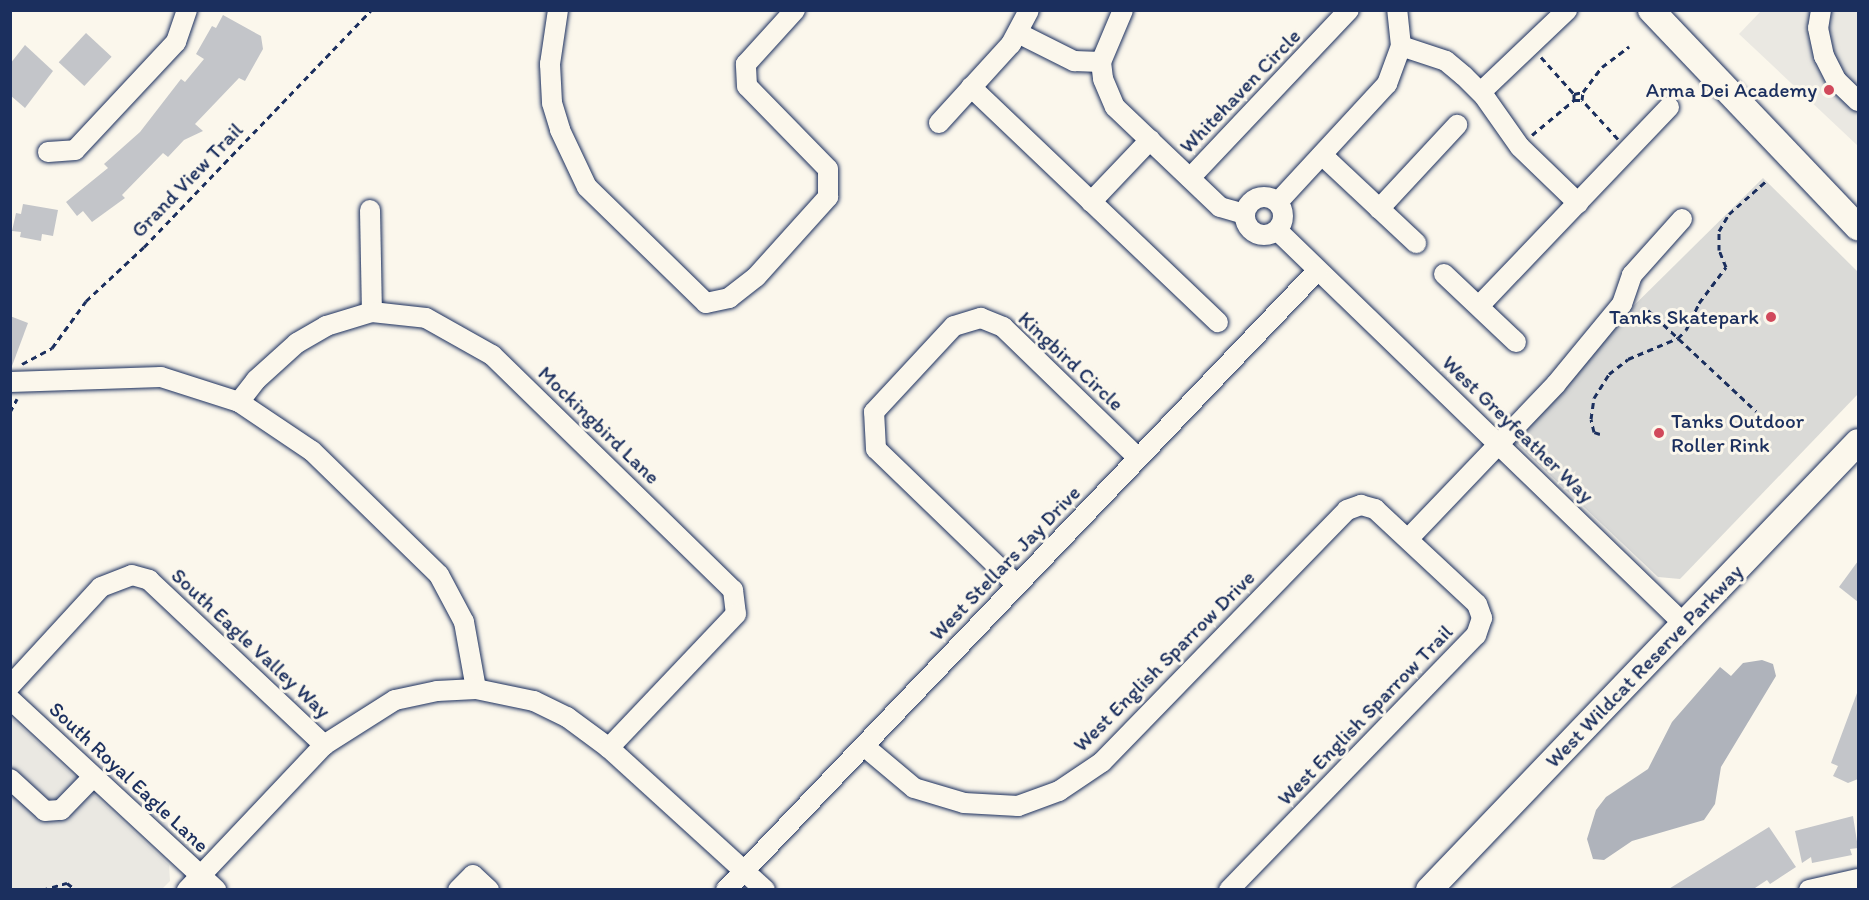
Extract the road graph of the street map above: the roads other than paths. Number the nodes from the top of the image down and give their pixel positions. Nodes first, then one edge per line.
1 (187, 10) edge
2 (558, 10) edge
3 (795, 10) edge
4 (1029, 10) edge
5 (1123, 10) edge
6 (1350, 10) edge
7 (1397, 10) edge
8 (1567, 10) edge
9 (1651, 10) edge
10 (1821, 10) edge
11 (1018, 33) junction
12 (1401, 46) junction
13 (1101, 62) junction
14 (971, 87) junction
15 (1480, 92) junction
16 (1858, 101) edge
17 (1669, 107) dead end
18 (939, 123) dead end
19 (1457, 125) dead end
20 (1150, 140) junction
21 (48, 152) dead end
22 (1322, 155) junction
23 (1190, 178) junction
24 (1091, 202) junction
25 (1278, 202) junction
26 (1578, 203) junction
27 (1379, 208) junction
28 (370, 210) dead end
29 (1245, 214) junction
30 (1682, 219) dead end
31 (1858, 227) edge
32 (1278, 231) junction
33 (1416, 243) dead end
34 (1318, 270) junction
35 (1444, 274) dead end
36 (1479, 306) junction
37 (372, 312) junction
38 (1218, 322) dead end
39 (1516, 342) dead end
40 (14, 390) edge
41 (239, 402) junction
42 (1858, 442) edge
43 (1499, 443) junction
44 (1138, 458) junction
45 (1409, 538) junction
46 (1017, 585) junction
47 (1684, 624) junction
48 (10, 686) edge
49 (476, 688) junction
50 (10, 699) edge
51 (324, 745) junction
52 (864, 746) junction
53 (609, 748) junction
54 (93, 777) junction
55 (10, 779) edge
56 (742, 873) junction
57 (200, 875) junction
58 (1858, 879) edge
59 (186, 890) edge
60 (216, 890) edge
61 (458, 890) edge
62 (489, 890) edge
63 (726, 890) edge
64 (765, 890) edge
65 (1229, 890) edge
66 (1429, 890) edge
67 (1809, 890) edge

1 - 21 street
2 - 3 street
4 - 11 street
5 - 13 street
6 - 23 street, Whitehaven Circle
7 - 12 street
8 - 15 street
9 - 31 main road
10 - 16 street
11 - 13 street
11 - 14 street
12 - 15 street
12 - 22 street
13 - 20 street, Whitehaven Circle
14 - 18 street
14 - 24 street
15 - 26 street
17 - 26 street
19 - 27 street
20 - 23 street, Whitehaven Circle
20 - 24 street, Whitehaven Circle
22 - 25 street
22 - 27 street
23 - 29 street, Whitehaven Circle
24 - 38 street
25 - 29 street
25 - 32 street
26 - 36 street
27 - 33 street
28 - 37 street
29 - 32 street
30 - 43 street
32 - 34 street
34 - 43 street, West Greyfeather Way
34 - 44 street, West Stellars Jay Drive
35 - 36 street
36 - 39 street
37 - 41 street, Mockingbird Lane
37 - 53 street, Mockingbird Lane
40 - 41 street
41 - 49 street
42 - 47 main road, West Wildcat Reserve Parkway
43 - 45 street
43 - 47 street, West Greyfeather Way
44 - 46 street, West Stellars Jay Drive
44 - 46 street, Kingbird Circle
45 - 52 street, West English Sparrow Drive
45 - 65 street, West English Sparrow Trail
46 - 52 street, West Stellars Jay Drive
47 - 66 main road, West Wildcat Reserve Parkway
48 - 51 street, South Eagle Valley Way
49 - 51 street
49 - 53 street
50 - 54 street, South Royal Eagle Lane
51 - 57 street
52 - 56 street, West Stellars Jay Drive
53 - 56 street
54 - 55 street
54 - 57 street, South Royal Eagle Lane
56 - 63 street, West Stellars Jay Drive
56 - 64 street
57 - 59 street
57 - 60 street, South Royal Eagle Lane
58 - 67 street
61 - 62 street

